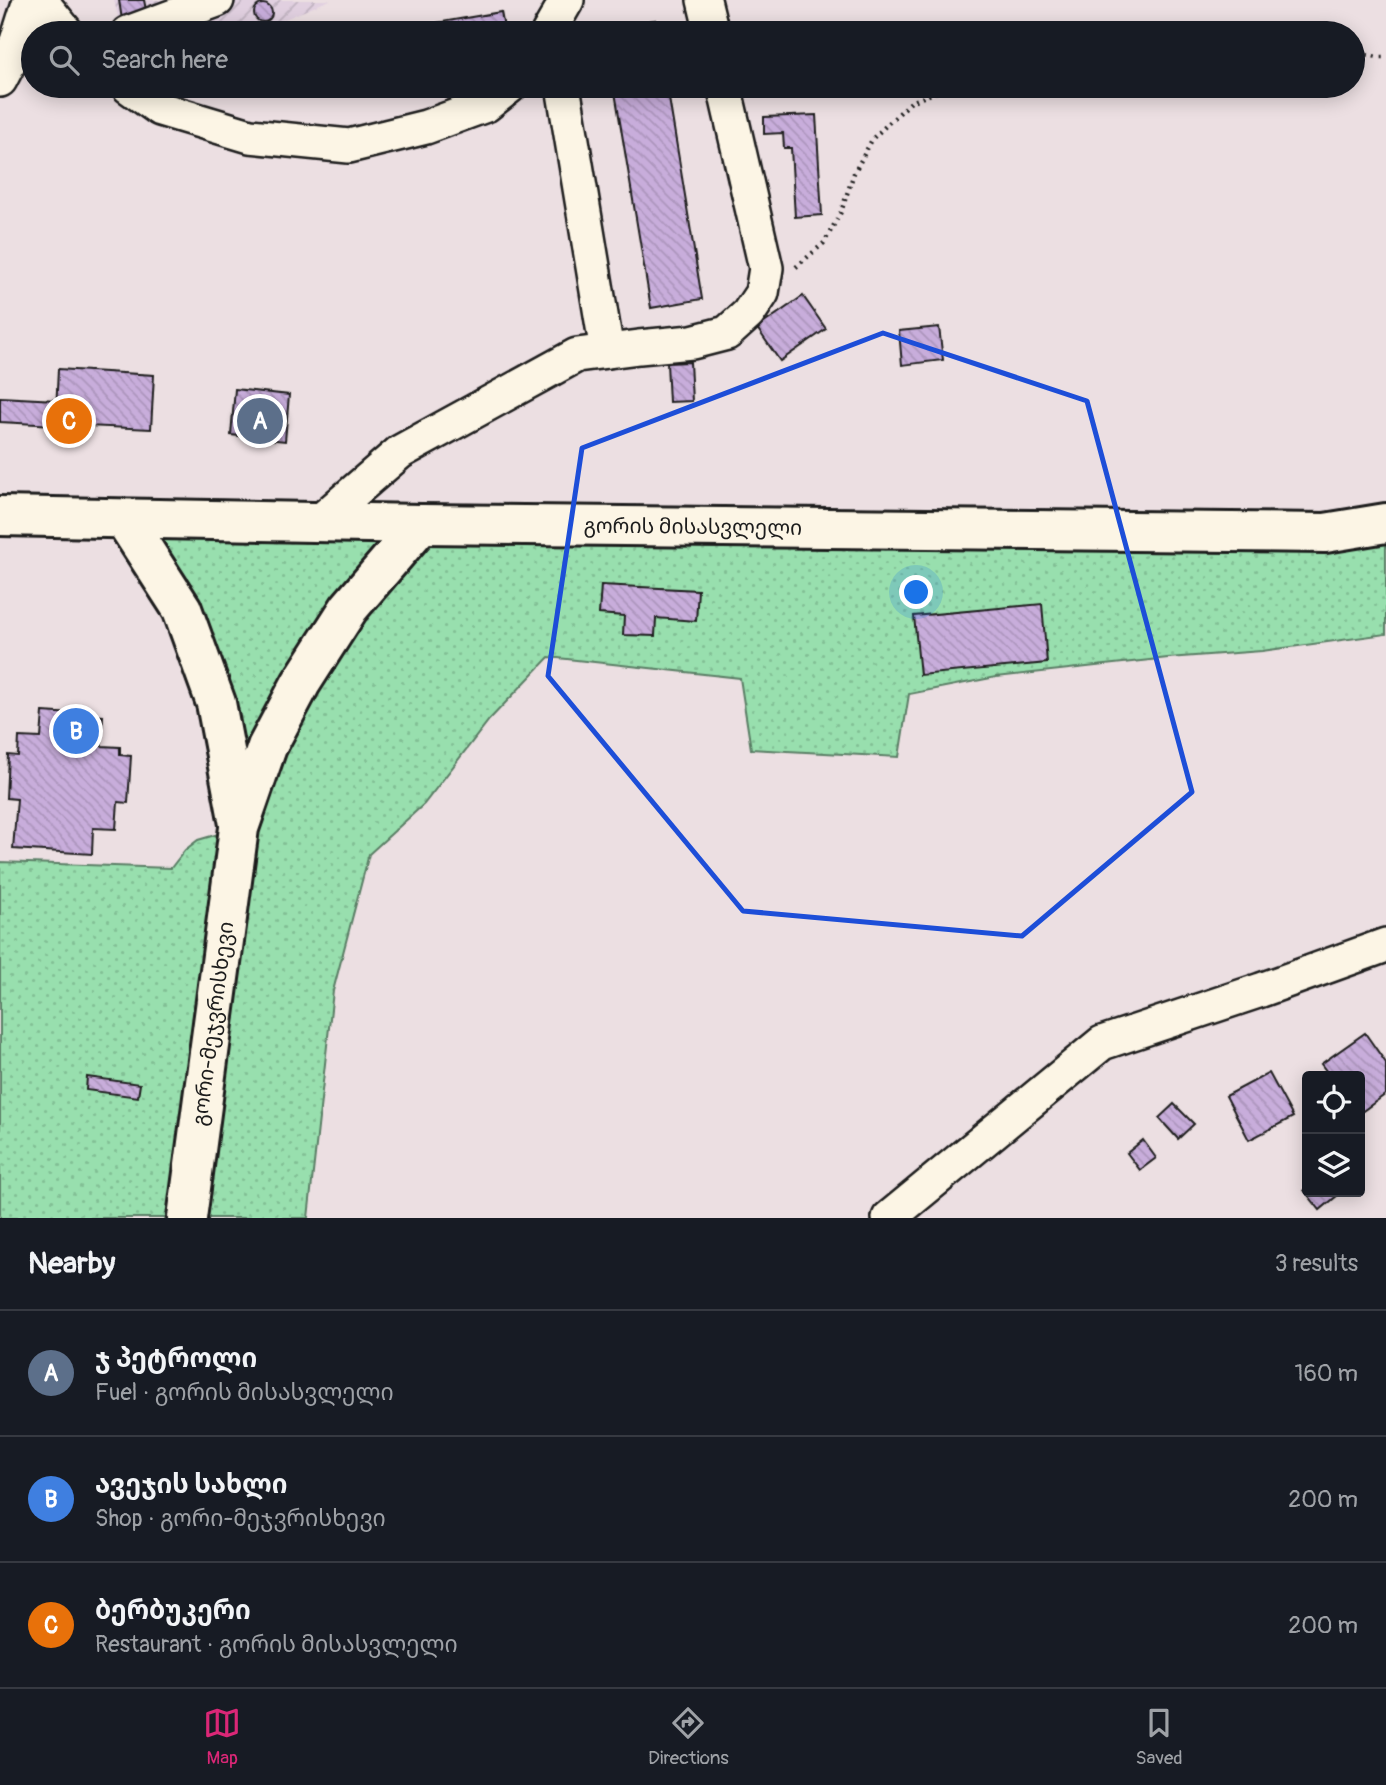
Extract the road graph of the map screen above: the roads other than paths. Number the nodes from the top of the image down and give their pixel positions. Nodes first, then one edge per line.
1 (30, 0) edge
2 (40, 0) edge
3 (217, 0) edge
4 (704, 0) edge
5 (23, 21) edge
6 (57, 21) edge
7 (160, 21) edge
8 (709, 21) edge
9 (21, 28) edge
10 (0, 80) edge
11 (145, 98) edge
12 (494, 98) edge
13 (565, 98) edge
14 (727, 98) edge
15 (607, 351) junction
16 (0, 516) edge
17 (124, 519) junction
18 (319, 522) junction
19 (1386, 523) edge
20 (421, 524) junction
21 (239, 828) junction
22 (1386, 945) edge
23 (187, 1218) edge
24 (889, 1218) edge

1 - 5 street
2 - 6 street
3 - 7 street
4 - 8 street
9 - 10 street
11 - 12 street
13 - 15 street
14 - 15 street
15 - 18 street
16 - 17 main road, გორის მისასვლელი
17 - 18 main road, გორის მისასვლელი
17 - 21 main road, გორი-მეჯვრისხევი
18 - 20 main road, გორის მისასვლელი
19 - 20 main road, გორის მისასვლელი
20 - 21 main road, გორი-მეჯვრისხევი
21 - 23 main road, გორი-მეჯვრისხევი
22 - 24 street

